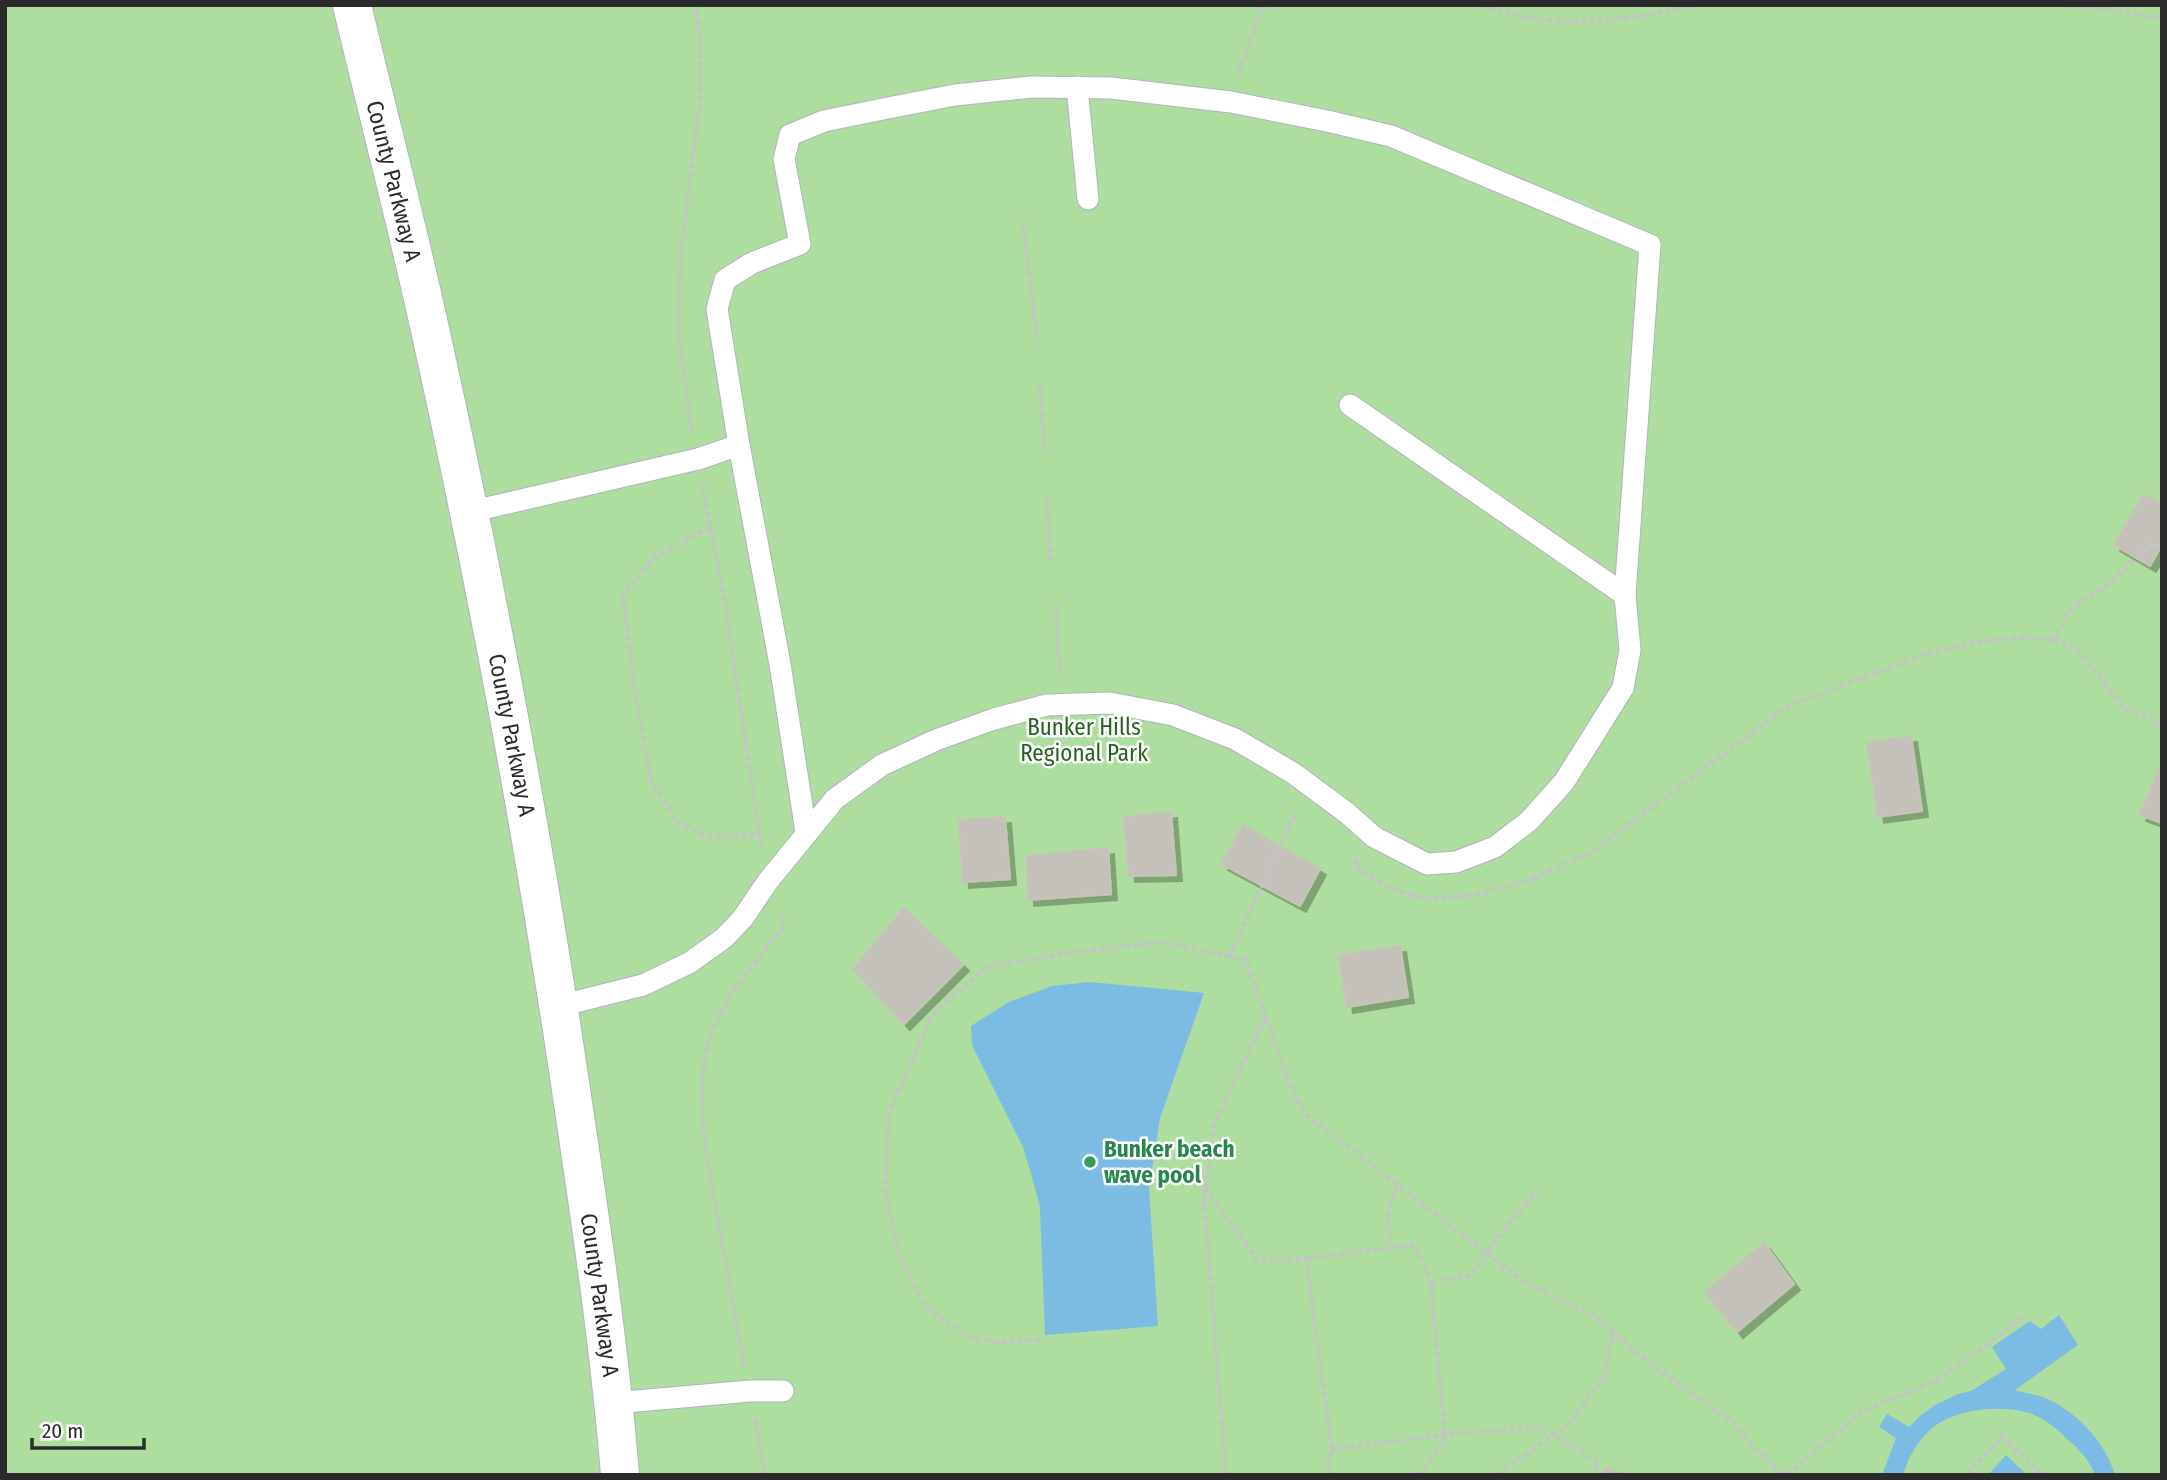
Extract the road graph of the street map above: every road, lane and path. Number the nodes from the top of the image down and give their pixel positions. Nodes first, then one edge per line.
1 (352, 5) edge
2 (697, 5) edge
3 (1264, 5) edge
4 (1480, 5) edge
5 (1699, 5) edge
6 (2066, 5) edge
7 (2162, 19) edge
8 (1077, 87) junction
9 (1231, 102) junction
10 (1088, 200) dead end
11 (1023, 221) dead end
12 (1038, 342) dead end
13 (1040, 386) dead end
14 (1350, 405) dead end
15 (692, 433) dead end
16 (739, 445) junction
17 (1045, 455) dead end
18 (703, 491) dead end
19 (1047, 496) dead end
20 (469, 512) junction
21 (710, 527) junction
22 (2162, 548) edge
23 (1051, 564) dead end
24 (1625, 595) junction
25 (1056, 604) dead end
26 (2053, 641) junction
27 (1060, 673) dead end
28 (2162, 724) edge
29 (1296, 812) dead end
30 (806, 832) junction
31 (760, 835) junction
32 (1374, 837) junction
33 (761, 848) dead end
34 (783, 910) dead end
35 (1229, 957) junction
36 (559, 1006) junction
37 (1265, 1016) junction
38 (1399, 1185) junction
39 (1205, 1187) junction
40 (1538, 1189) dead end
41 (1393, 1247) junction
42 (1487, 1253) junction
43 (1306, 1259) junction
44 (1431, 1282) junction
45 (2026, 1313) dead end
46 (1614, 1332) junction
47 (1040, 1340) dead end
48 (750, 1391) junction
49 (783, 1391) dead end
50 (614, 1404) junction
51 (1445, 1435) junction
52 (1554, 1435) junction
53 (1332, 1449) junction
54 (620, 1475) edge
55 (765, 1475) edge
56 (1226, 1475) edge
57 (1327, 1475) edge
58 (1418, 1475) edge
59 (1497, 1475) edge
60 (1595, 1475) edge
61 (1785, 1475) edge
62 (1968, 1475) edge
63 (2043, 1475) edge

1 - 20 street, County Parkway A
2 - 15 path
3 - 9 path
4 - 5 path
6 - 7 path
8 - 9 lane
8 - 10 lane
8 - 16 lane
9 - 24 lane
11 - 12 path
13 - 17 path
14 - 24 lane
16 - 20 lane
16 - 30 lane
18 - 21 path
19 - 23 path
20 - 36 street, County Parkway A
21 - 31 path
21 - 31 path
22 - 26 path
24 - 32 lane
25 - 27 path
26 - 28 path
26 - 32 path
29 - 35 path
30 - 32 lane
30 - 36 lane
31 - 33 path
34 - 48 path
35 - 37 path
35 - 47 path
36 - 50 street, County Parkway A
37 - 38 path
37 - 39 path
38 - 41 path
38 - 42 path
39 - 43 path
39 - 56 path
40 - 42 path
41 - 43 path
41 - 44 path
42 - 44 path
42 - 46 path
43 - 53 path
44 - 51 path
45 - 61 path
46 - 52 path
46 - 61 path
48 - 49 lane
48 - 50 lane
48 - 55 path
50 - 54 street, County Parkway A
51 - 52 path
51 - 53 path
51 - 58 path
52 - 59 path
52 - 60 path
53 - 57 path
62 - 63 path

